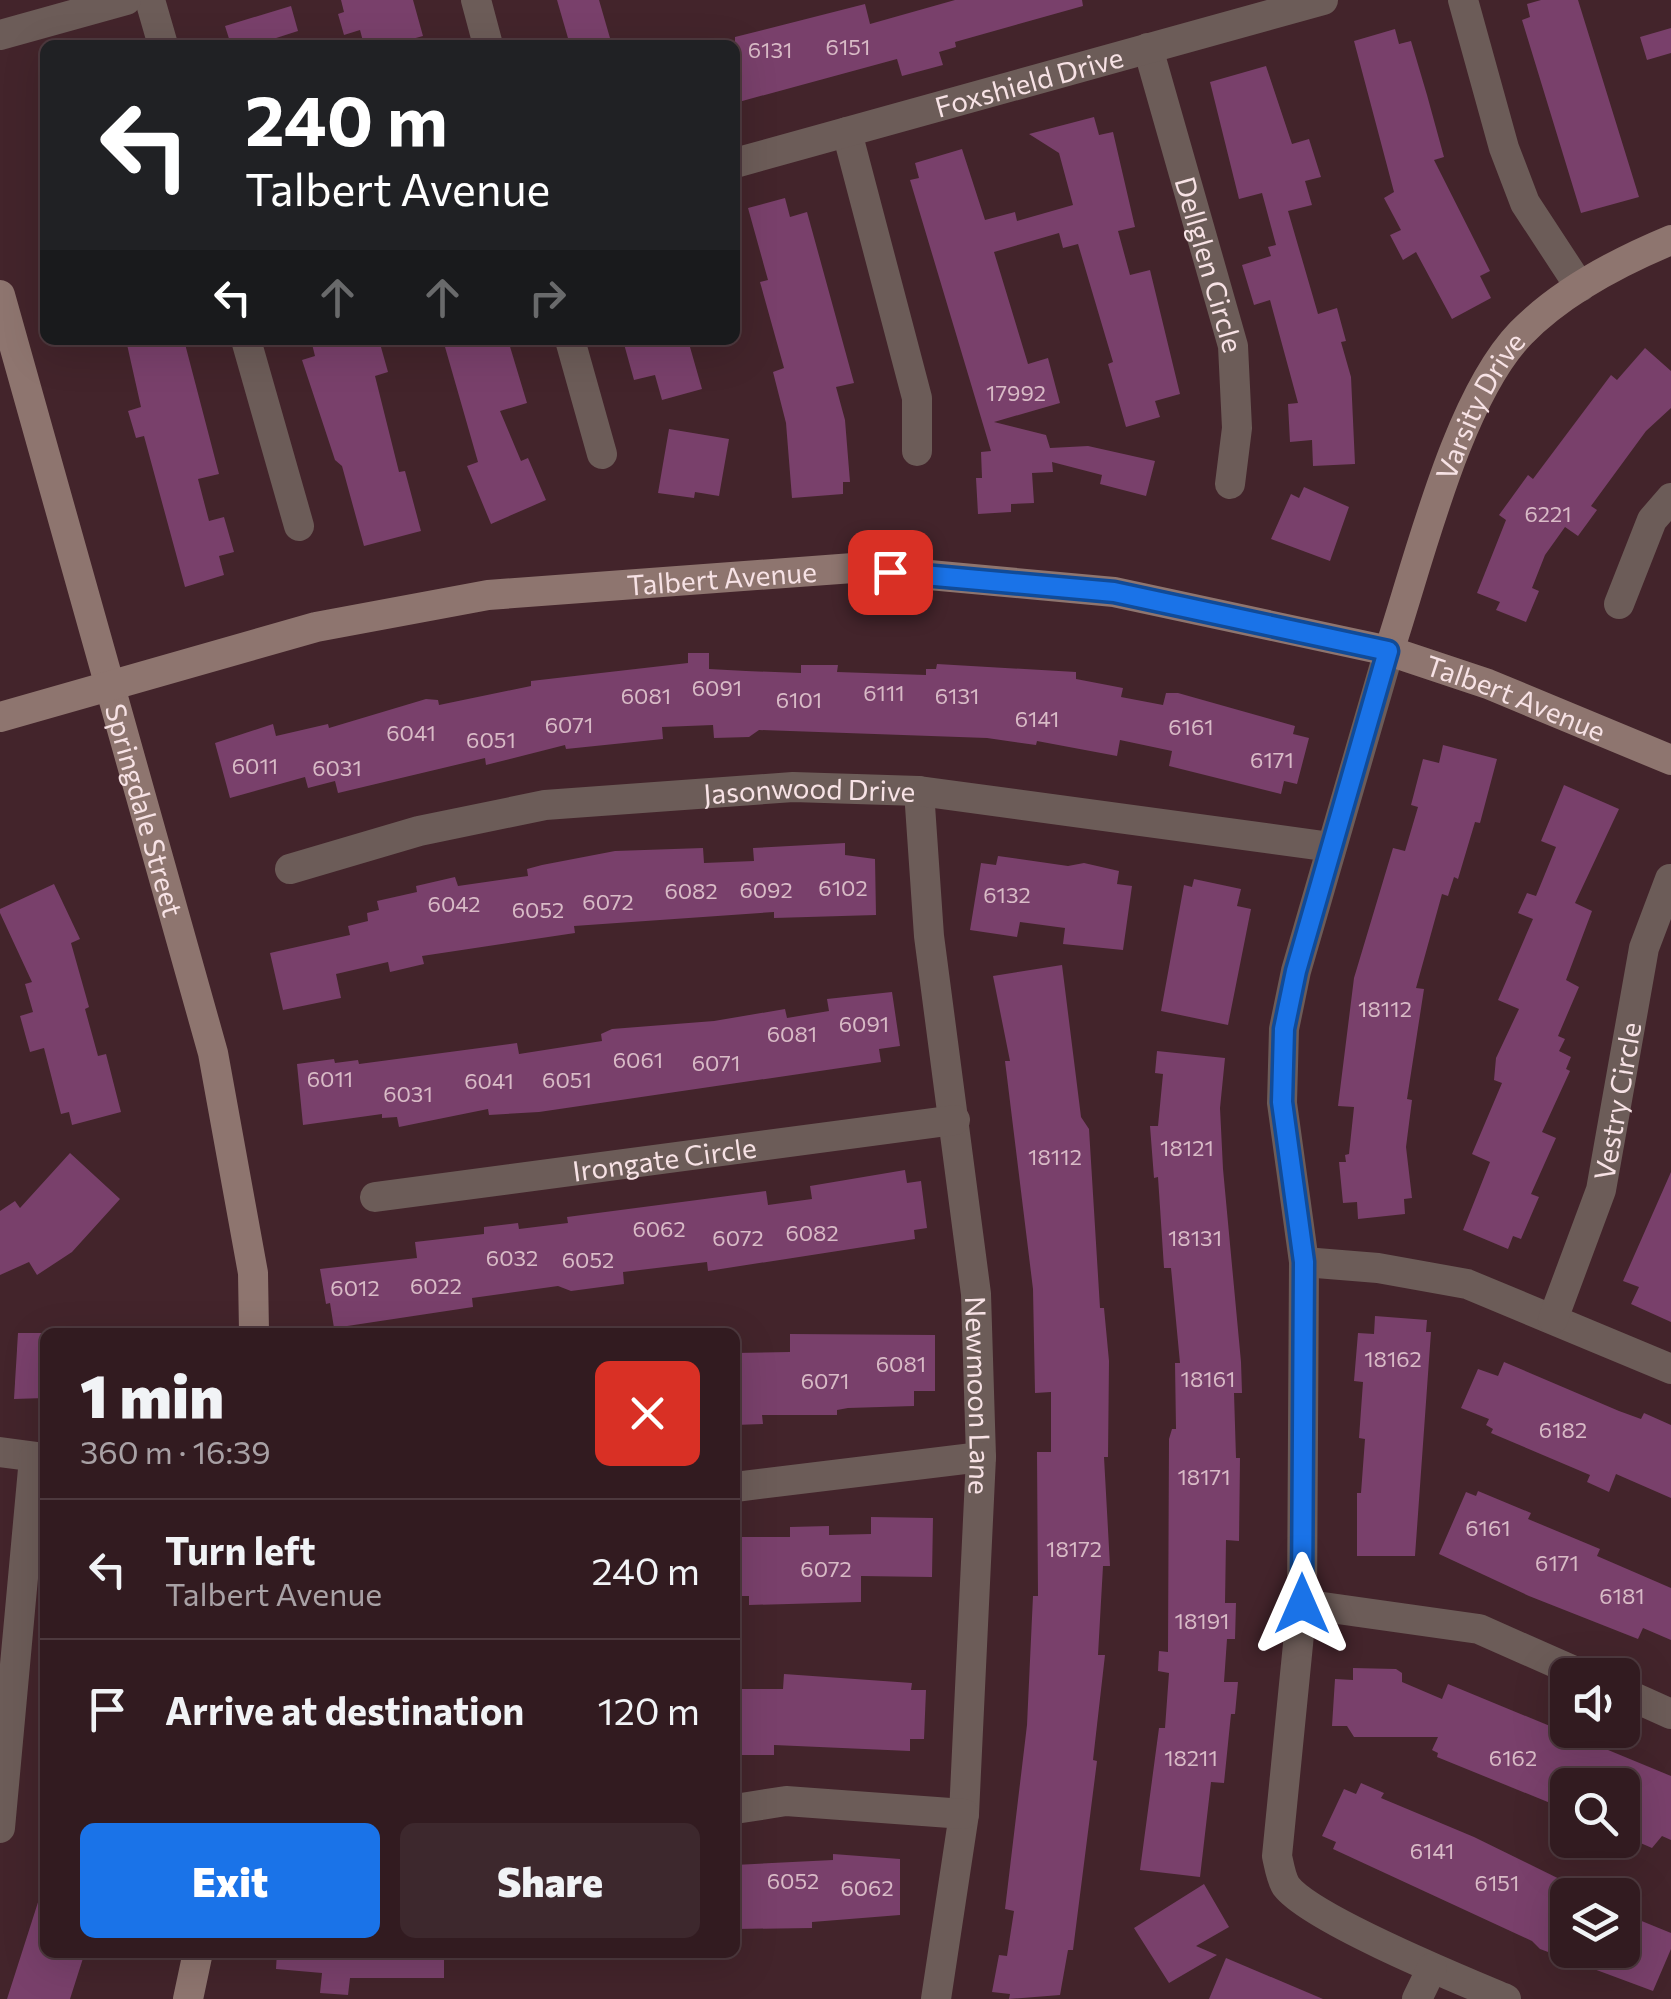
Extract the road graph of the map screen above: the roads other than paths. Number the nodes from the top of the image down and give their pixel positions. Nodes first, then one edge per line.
1 (126, 0) edge
2 (150, 0) edge
3 (476, 0) edge
4 (1323, 0) edge
5 (1463, 0) edge
6 (0, 35) edge
7 (162, 40) edge
8 (487, 40) edge
9 (1148, 48) junction
10 (847, 132) junction
11 (740, 162) edge
12 (1671, 240) edge
13 (1580, 287) junction
14 (0, 296) edge
15 (247, 345) edge
16 (571, 345) edge
17 (916, 450) dead end
18 (602, 454) dead end
19 (1230, 484) dead end
20 (1671, 498) edge
21 (299, 526) dead end
22 (1619, 604) dead end
23 (1388, 651) junction
24 (110, 684) junction
25 (0, 717) edge
26 (1671, 760) edge
27 (919, 791) junction
28 (1331, 846) junction
29 (290, 868) dead end
30 (1670, 879) edge
31 (955, 1120) junction
32 (375, 1196) dead end
33 (1304, 1262) junction
34 (1553, 1319) junction
35 (254, 1328) edge
36 (1671, 1370) edge
37 (0, 1452) edge
38 (981, 1457) junction
39 (40, 1458) edge
40 (740, 1486) edge
41 (1302, 1604) junction
42 (1550, 1660) edge
43 (1640, 1700) edge
44 (1671, 1714) edge
45 (740, 1807) edge
46 (964, 1814) junction
47 (1, 1822) edge
48 (197, 1958) edge
49 (1432, 1968) junction
50 (188, 1999) edge
51 (936, 1999) edge
52 (1417, 1999) edge
53 (1506, 1999) edge

1 - 6 street
2 - 7 street
3 - 8 street
4 - 9 street, Foxshield Drive
5 - 13 street
9 - 10 street, Foxshield Drive
9 - 19 street, Dellglen Circle
10 - 11 street, Foxshield Drive
10 - 17 street
12 - 13 street, Varsity Drive
13 - 23 street, Varsity Drive
14 - 24 street, Springdale Street
15 - 21 street
16 - 18 street
20 - 22 street
23 - 24 street, Talbert Avenue
23 - 26 street, Talbert Avenue
23 - 28 street
24 - 25 street, Talbert Avenue
24 - 35 street, Springdale Street
27 - 28 street, Jasonwood Drive
27 - 29 street, Jasonwood Drive
27 - 31 street, Newmoon Lane
28 - 33 street
30 - 34 street, Vestry Circle
31 - 32 street, Irongate Circle
31 - 38 street, Newmoon Lane
33 - 34 street
33 - 41 street
34 - 36 street
37 - 39 street
38 - 40 street
38 - 46 street, Newmoon Lane
39 - 47 street
41 - 42 street
41 - 49 street
43 - 44 street
45 - 46 street
46 - 51 street, Newmoon Lane
48 - 50 street
49 - 52 street
49 - 53 street

